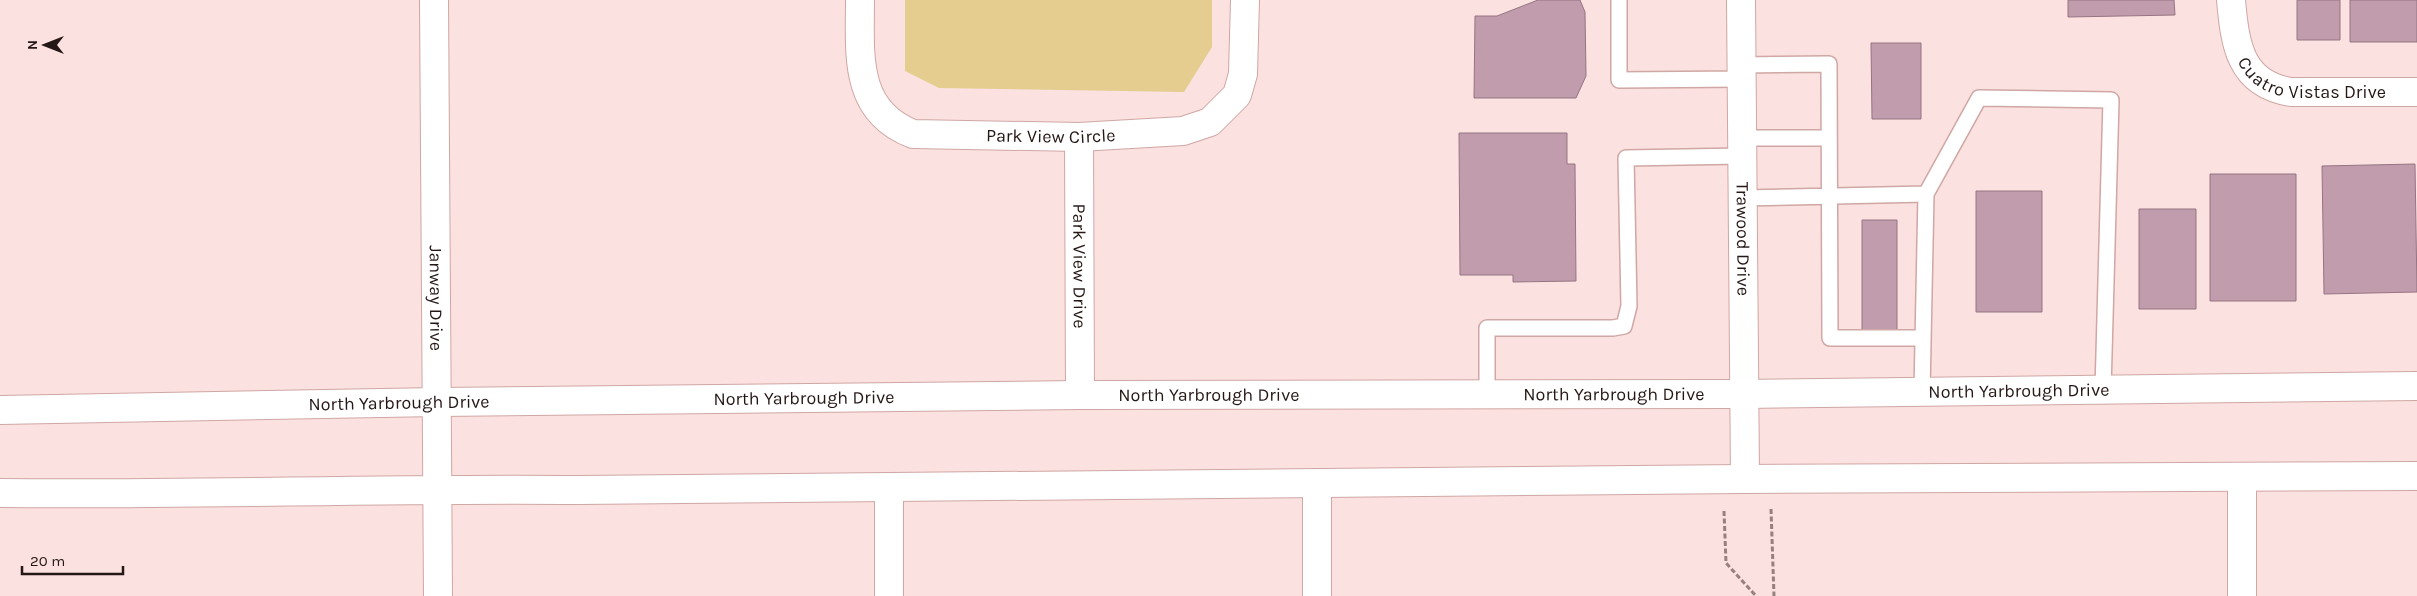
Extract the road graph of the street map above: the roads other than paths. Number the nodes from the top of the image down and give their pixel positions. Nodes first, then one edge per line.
1 (434, 0) edge
2 (860, 0) edge
3 (1245, 0) edge
4 (1619, 0) edge
5 (1742, 0) edge
6 (2231, 0) edge
7 (1742, 72) junction
8 (2417, 92) edge
9 (1080, 137) junction
10 (1829, 138) junction
11 (1742, 147) junction
12 (1926, 194) junction
13 (1829, 196) junction
14 (1742, 198) junction
15 (1922, 338) junction
16 (2417, 386) edge
17 (2103, 390) junction
18 (1922, 392) junction
19 (1487, 394) junction
20 (1744, 394) junction
21 (1080, 395) junction
22 (438, 402) junction
23 (0, 410) edge
24 (2417, 476) edge
25 (2242, 477) junction
26 (1745, 479) junction
27 (1317, 484) junction
28 (889, 487) junction
29 (437, 488) junction
30 (0, 493) edge
31 (438, 596) edge
32 (890, 596) edge
33 (1317, 596) edge
34 (2242, 596) edge

1 - 22 main road, Janway Drive
2 - 9 main road, Park View Circle
3 - 9 main road, Park View Circle
4 - 7 lane
5 - 7 main road, Trawood Drive
6 - 8 main road, Cuatro Vistas Drive
7 - 10 lane
7 - 11 main road, Trawood Drive
9 - 21 main road, Park View Drive
10 - 11 lane
10 - 13 lane
11 - 14 main road, Trawood Drive
11 - 19 lane
12 - 13 lane
12 - 15 lane
12 - 17 lane
13 - 14 lane
13 - 15 lane
14 - 20 main road, Trawood Drive
15 - 18 lane
16 - 17 main road, North Yarbrough Drive
17 - 18 main road, North Yarbrough Drive
18 - 20 main road, North Yarbrough Drive
19 - 20 main road, North Yarbrough Drive
19 - 21 main road, North Yarbrough Drive
20 - 26 main road, Trawood Drive
21 - 22 main road, North Yarbrough Drive
22 - 23 main road, North Yarbrough Drive
22 - 29 main road, Janway Drive
24 - 25 main road
25 - 26 main road
25 - 34 main road
26 - 27 main road
27 - 28 main road
27 - 33 main road
28 - 29 main road
28 - 32 main road
29 - 30 main road
29 - 31 main road, Janway Drive

